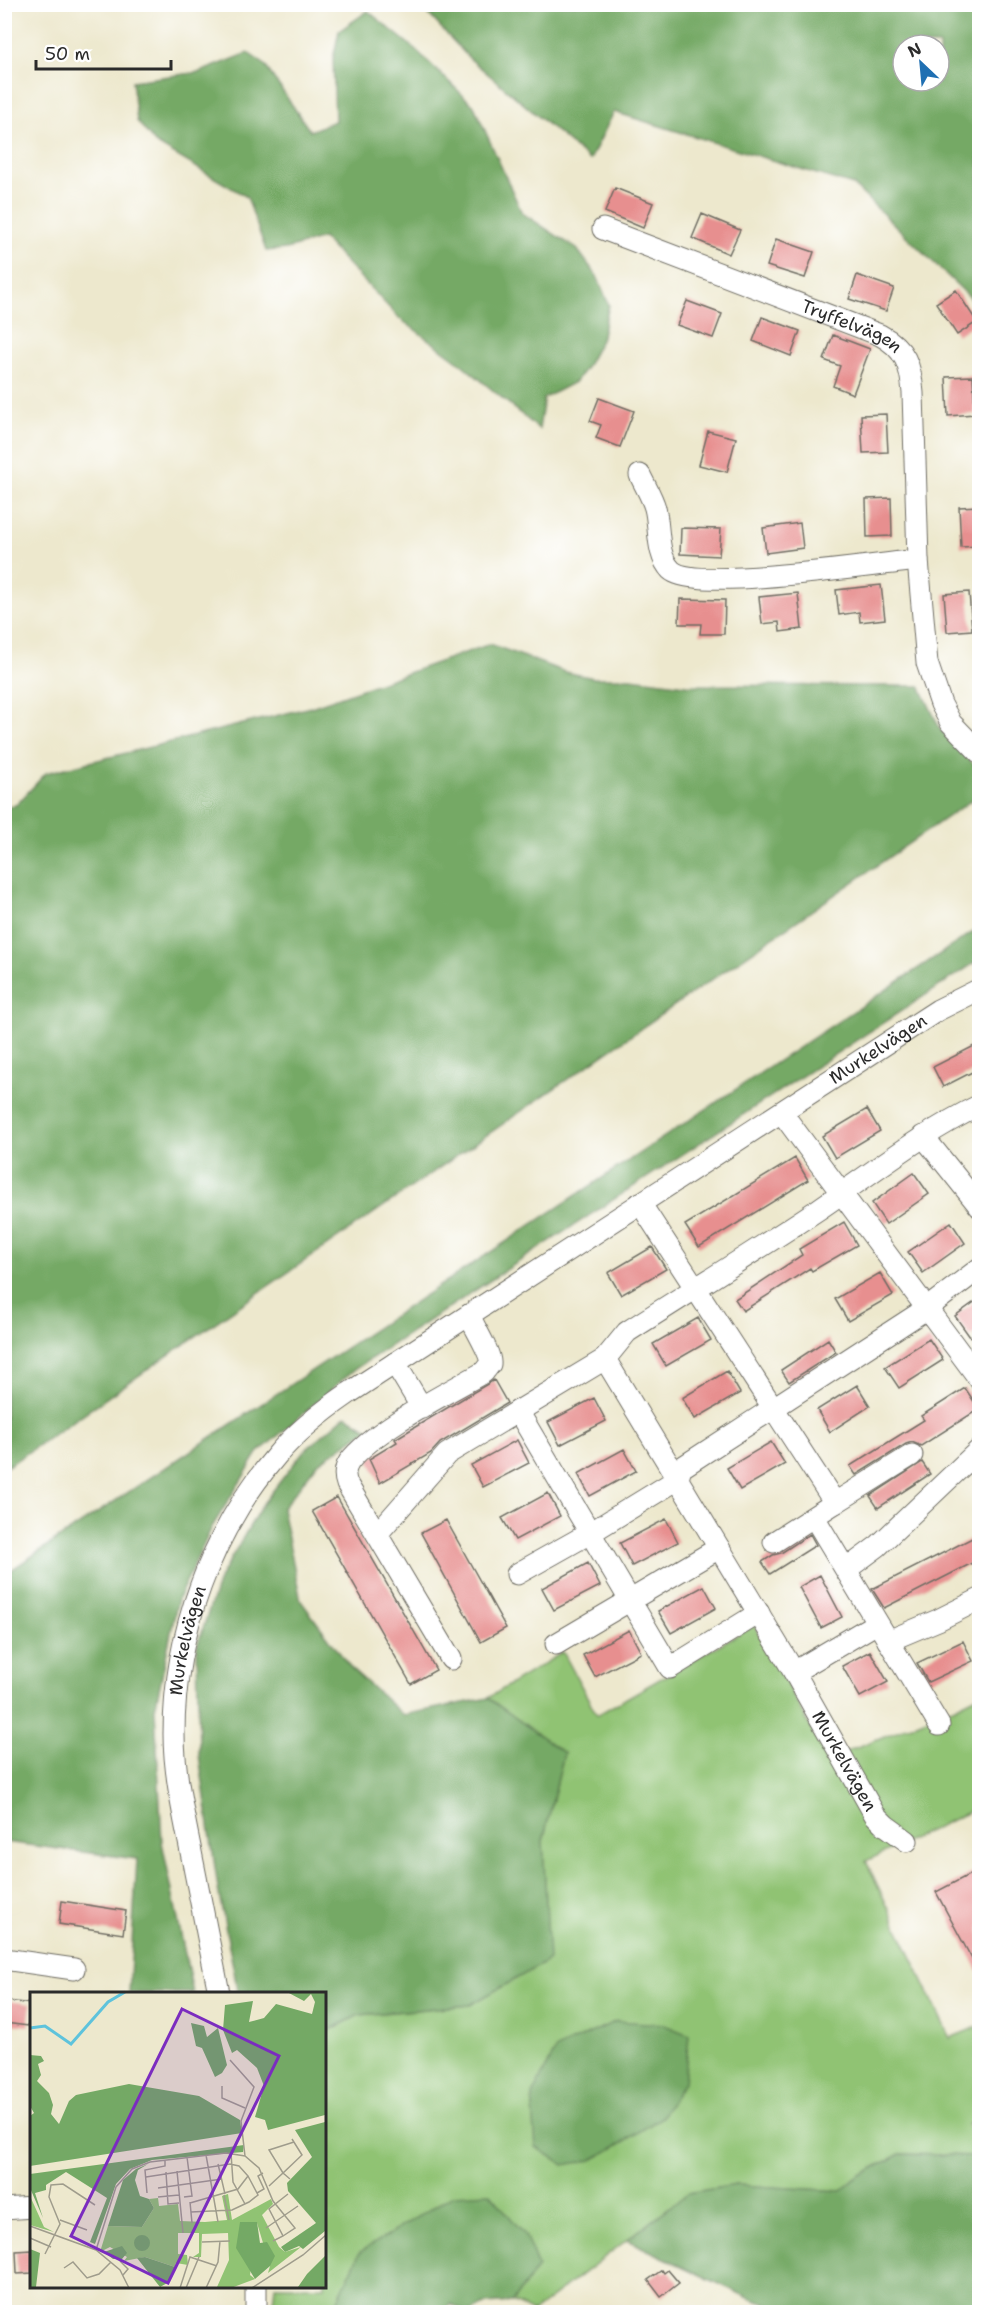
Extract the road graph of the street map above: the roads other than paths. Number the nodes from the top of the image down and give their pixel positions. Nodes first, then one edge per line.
1 (603, 229) dead end
2 (640, 475) dead end
3 (918, 560) junction
4 (980, 753) edge
5 (979, 992) edge
6 (980, 1105) edge
7 (782, 1113) junction
8 (923, 1136) junction
9 (841, 1193) junction
10 (640, 1203) junction
11 (980, 1208) edge
12 (980, 1268) edge
13 (696, 1288) junction
14 (926, 1309) junction
15 (469, 1315) junction
16 (605, 1359) junction
17 (395, 1363) junction
18 (980, 1380) edge
19 (774, 1407) junction
20 (422, 1408) junction
21 (518, 1412) junction
22 (980, 1449) edge
23 (912, 1455) dead end
24 (678, 1479) junction
25 (835, 1503) junction
26 (814, 1516) junction
27 (590, 1533) junction
28 (377, 1534) junction
29 (774, 1542) dead end
30 (719, 1548) junction
31 (847, 1569) junction
32 (517, 1574) dead end
33 (980, 1599) edge
34 (630, 1601) junction
35 (759, 1613) junction
36 (877, 1623) junction
37 (888, 1641) junction
38 (556, 1644) dead end
39 (451, 1659) dead end
40 (794, 1672) junction
41 (939, 1725) dead end
42 (907, 1841) dead end
43 (4, 1959) edge
44 (74, 1969) dead end
45 (219, 1992) edge
46 (30, 2207) edge
47 (4, 2209) edge
48 (255, 2287) edge
49 (256, 2313) edge

1 - 3 street, Tryffelvägen
2 - 3 street
3 - 4 street, Tryffelvägen
5 - 7 street, Murkelvägen
6 - 8 street
7 - 9 street
7 - 10 street, Murkelvägen
8 - 9 street
8 - 11 street
9 - 13 street
9 - 14 street
10 - 13 street
10 - 15 street, Murkelvägen
12 - 14 street
13 - 16 street
13 - 19 street
14 - 18 street
14 - 19 street
15 - 17 street, Murkelvägen
15 - 20 street
16 - 21 street
16 - 24 street, Murkelvägen
17 - 20 street
17 - 45 street, Murkelvägen
19 - 24 street
19 - 25 street
20 - 28 street
21 - 27 street
21 - 28 street
22 - 31 street
23 - 25 street
24 - 27 street
24 - 30 street, Murkelvägen
25 - 26 street
26 - 29 street
26 - 31 street
27 - 32 street
27 - 34 street
28 - 39 street
30 - 34 street
30 - 35 street, Murkelvägen
31 - 36 street
33 - 37 street
34 - 35 street
34 - 38 street
35 - 40 street, Murkelvägen
36 - 37 street
36 - 40 street
37 - 41 street
40 - 42 street, Murkelvägen
43 - 44 street
46 - 47 street
48 - 49 street

